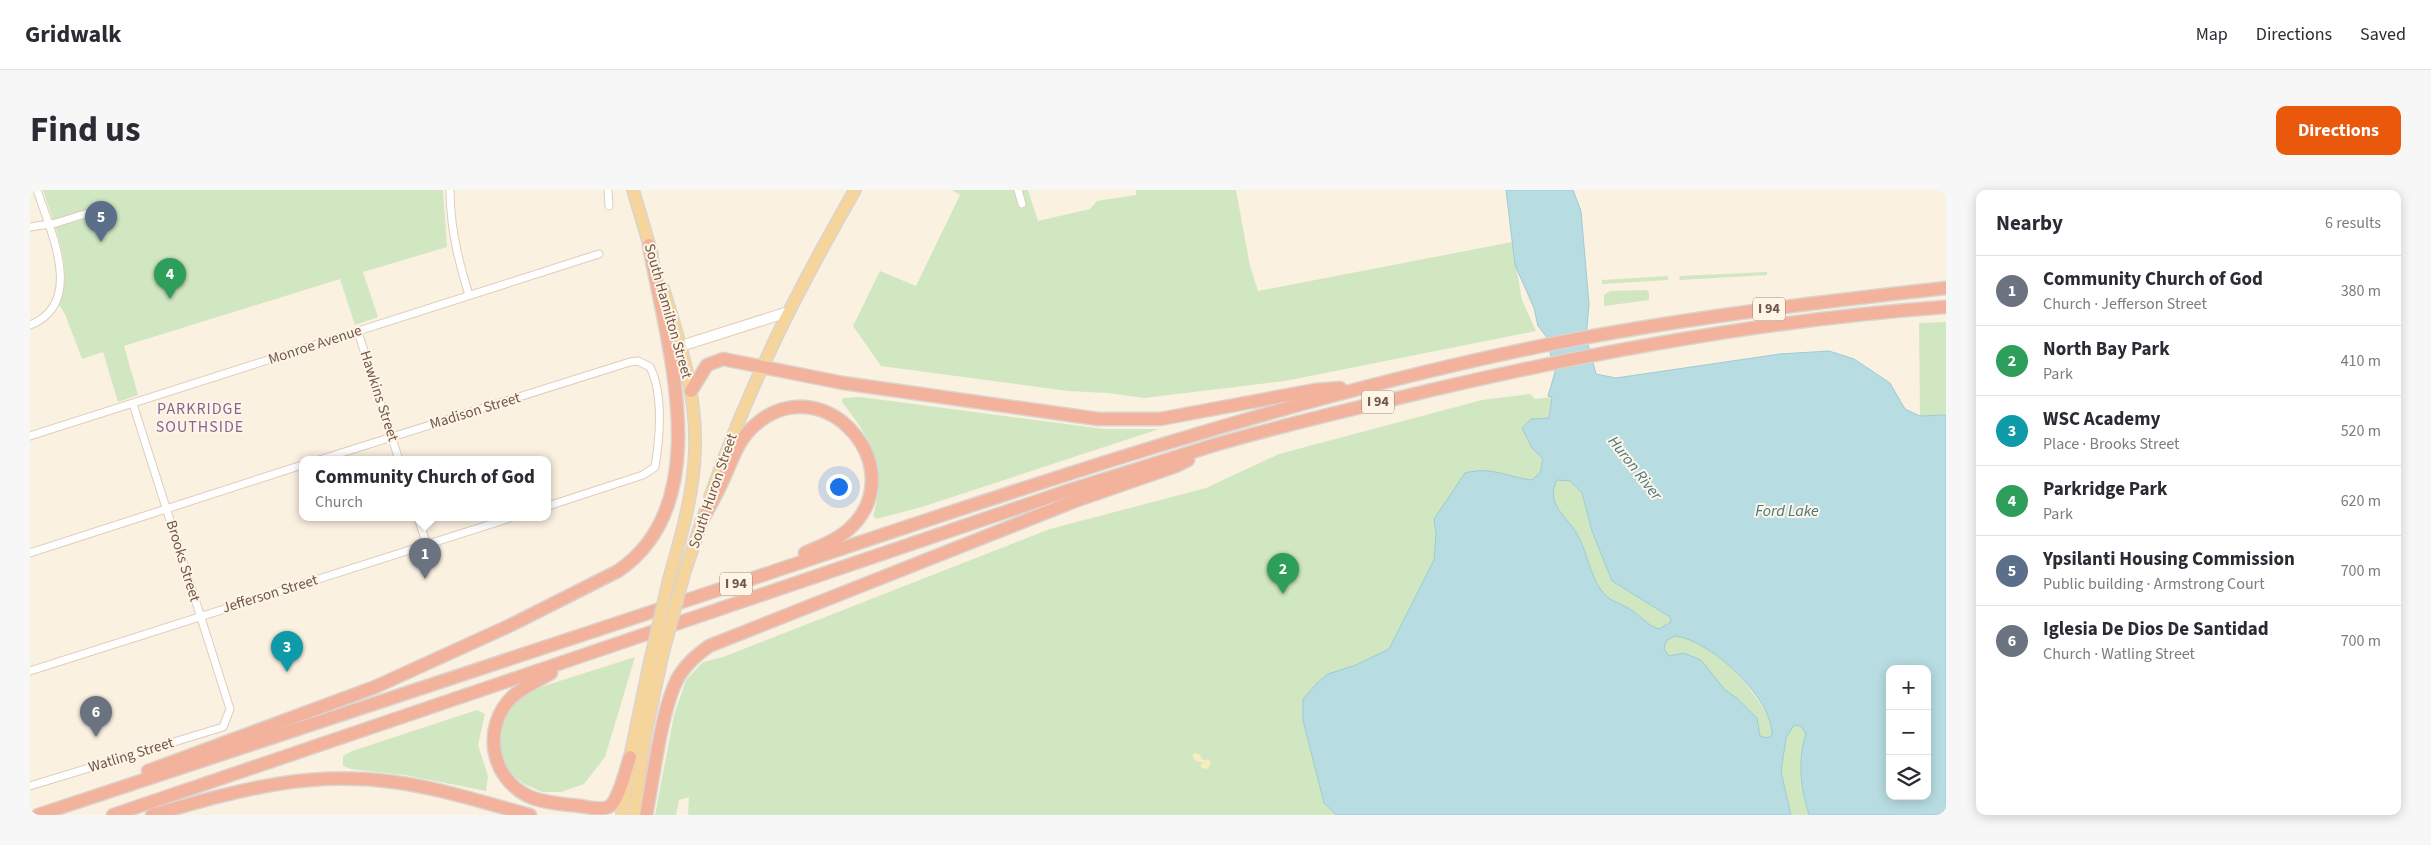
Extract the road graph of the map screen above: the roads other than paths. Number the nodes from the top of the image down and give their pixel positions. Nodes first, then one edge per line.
1 (36, 190) edge
2 (450, 190) edge
3 (608, 190) edge
4 (633, 190) edge
5 (855, 190) edge
6 (1018, 190) edge
7 (1022, 204) dead end
8 (609, 206) dead end
9 (101, 209) dead end
10 (48, 225) junction
11 (30, 227) edge
12 (649, 245) junction
13 (599, 254) dead end
14 (1946, 288) edge
15 (469, 296) junction
16 (1946, 307) edge
17 (788, 312) junction
18 (30, 326) edge
19 (358, 332) junction
20 (681, 346) junction
21 (762, 366) junction
22 (1372, 385) junction
23 (691, 391) junction
24 (133, 404) junction
25 (30, 436) edge
26 (392, 437) junction
27 (1213, 446) junction
28 (332, 456) edge
29 (398, 456) edge
30 (299, 466) edge
31 (551, 505) edge
32 (167, 509) junction
33 (702, 520) junction
34 (419, 521) edge
35 (500, 521) edge
36 (685, 523) joint
37 (427, 544) junction
38 (30, 553) edge
39 (777, 570) junction
40 (200, 616) junction
41 (574, 660) junction
42 (30, 671) edge
43 (227, 720) joint
44 (630, 757) junction
45 (30, 786) edge
46 (103, 794) junction
47 (38, 815) edge
48 (113, 815) edge
49 (152, 815) edge
50 (530, 815) edge
51 (622, 815) edge
52 (634, 815) edge
53 (646, 815) edge

1 - 10 street
2 - 15 street
3 - 8 street
4 - 12 main road, South Hamilton Street
5 - 17 main road, South Huron Street
6 - 7 street
9 - 10 street
10 - 11 street
10 - 18 street
12 - 20 main road, South Hamilton Street
12 - 46 highway
13 - 15 street, Monroe Avenue
14 - 22 highway, I 94
15 - 19 street, Monroe Avenue
16 - 27 highway, I 94
17 - 20 street
17 - 21 main road, South Huron Street
19 - 24 street, Monroe Avenue
19 - 26 street, Hawkins Street
20 - 23 main road, South Hamilton Street
21 - 22 highway
21 - 23 highway
21 - 33 main road, South Huron Street
22 - 39 highway, I 94
23 - 36 main road, South Hamilton Street
24 - 25 street, Monroe Avenue
24 - 32 street, Brooks Street
26 - 28 street, Madison Street
26 - 29 street, Hawkins Street
26 - 31 street, Madison Street
27 - 41 highway, I 94
27 - 53 highway
30 - 32 street
32 - 38 street
32 - 40 street, Brooks Street
33 - 39 highway
33 - 52 main road, South Huron Street, bridge
34 - 37 street
35 - 37 street, Jefferson Street
36 - 44 main road, South Huron Street, bridge
37 - 40 street, Jefferson Street
39 - 46 highway, I 94
40 - 42 street, Jefferson Street
40 - 43 street, Brooks Street
41 - 44 highway
41 - 48 highway, I 94
43 - 45 street, Watling Street
44 - 51 main road, South Huron Street
46 - 47 highway, I 94
49 - 50 highway

